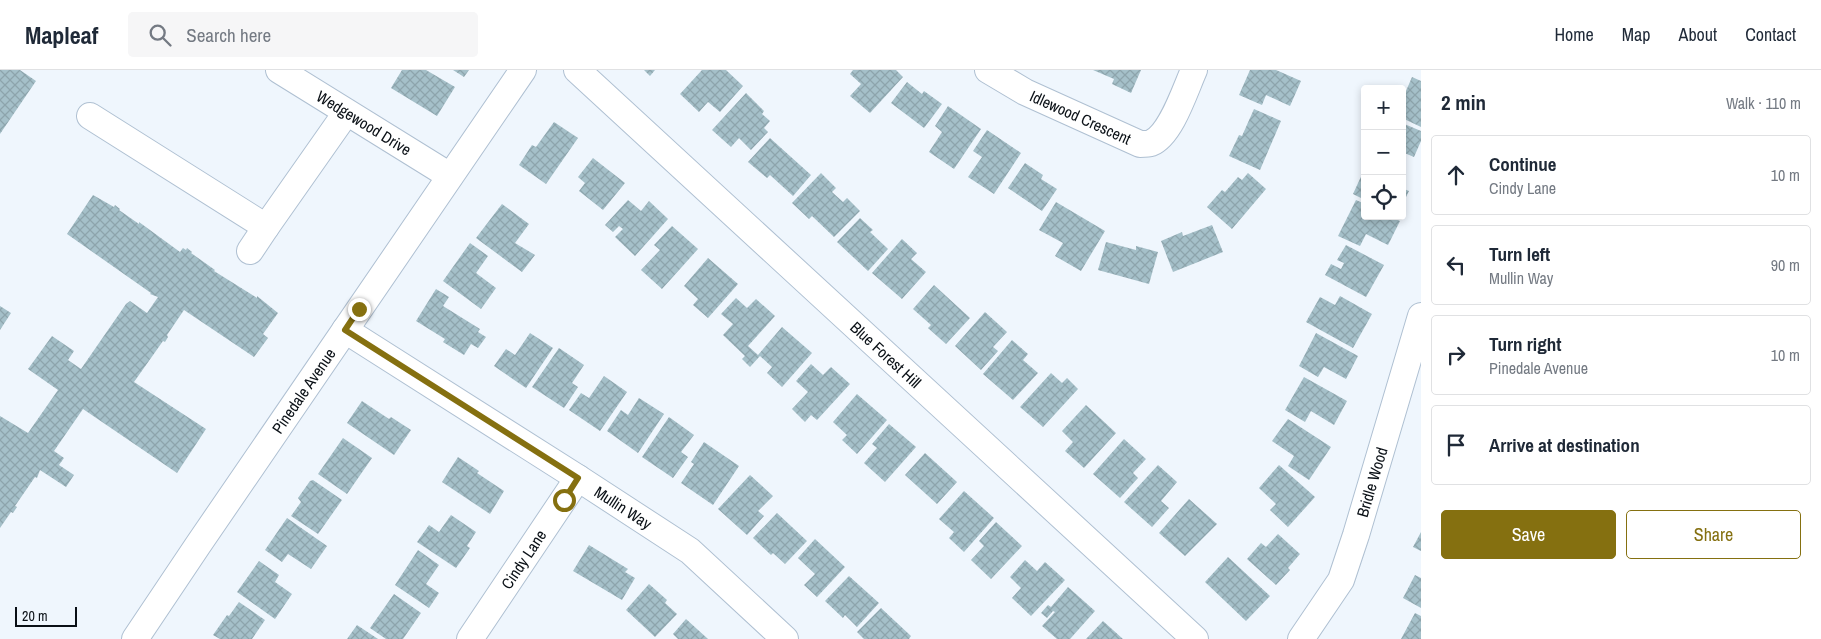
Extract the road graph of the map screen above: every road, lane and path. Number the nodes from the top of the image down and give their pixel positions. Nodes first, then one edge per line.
1 (279, 70) edge
2 (523, 70) edge
3 (577, 70) edge
4 (988, 70) edge
5 (1194, 70) edge
6 (346, 113) junction
7 (90, 116) dead end
8 (450, 176) junction
9 (266, 227) junction
10 (250, 251) dead end
11 (1421, 316) edge
12 (345, 330) junction
13 (578, 478) junction
14 (136, 639) edge
15 (470, 639) edge
16 (786, 639) edge
17 (1195, 639) edge
18 (1301, 639) edge

1 - 6 street, Wedgewood Drive
2 - 8 street, Pinedale Avenue
3 - 17 street, Blue Forest Hill
4 - 5 street, Idlewood Crescent
6 - 8 street, Wedgewood Drive
6 - 9 street
7 - 9 street
8 - 12 street, Pinedale Avenue
9 - 10 street
11 - 18 street, Bridle Wood
12 - 13 street, Mullin Way
12 - 14 street, Pinedale Avenue
13 - 15 street, Cindy Lane
13 - 16 street, Mullin Way

